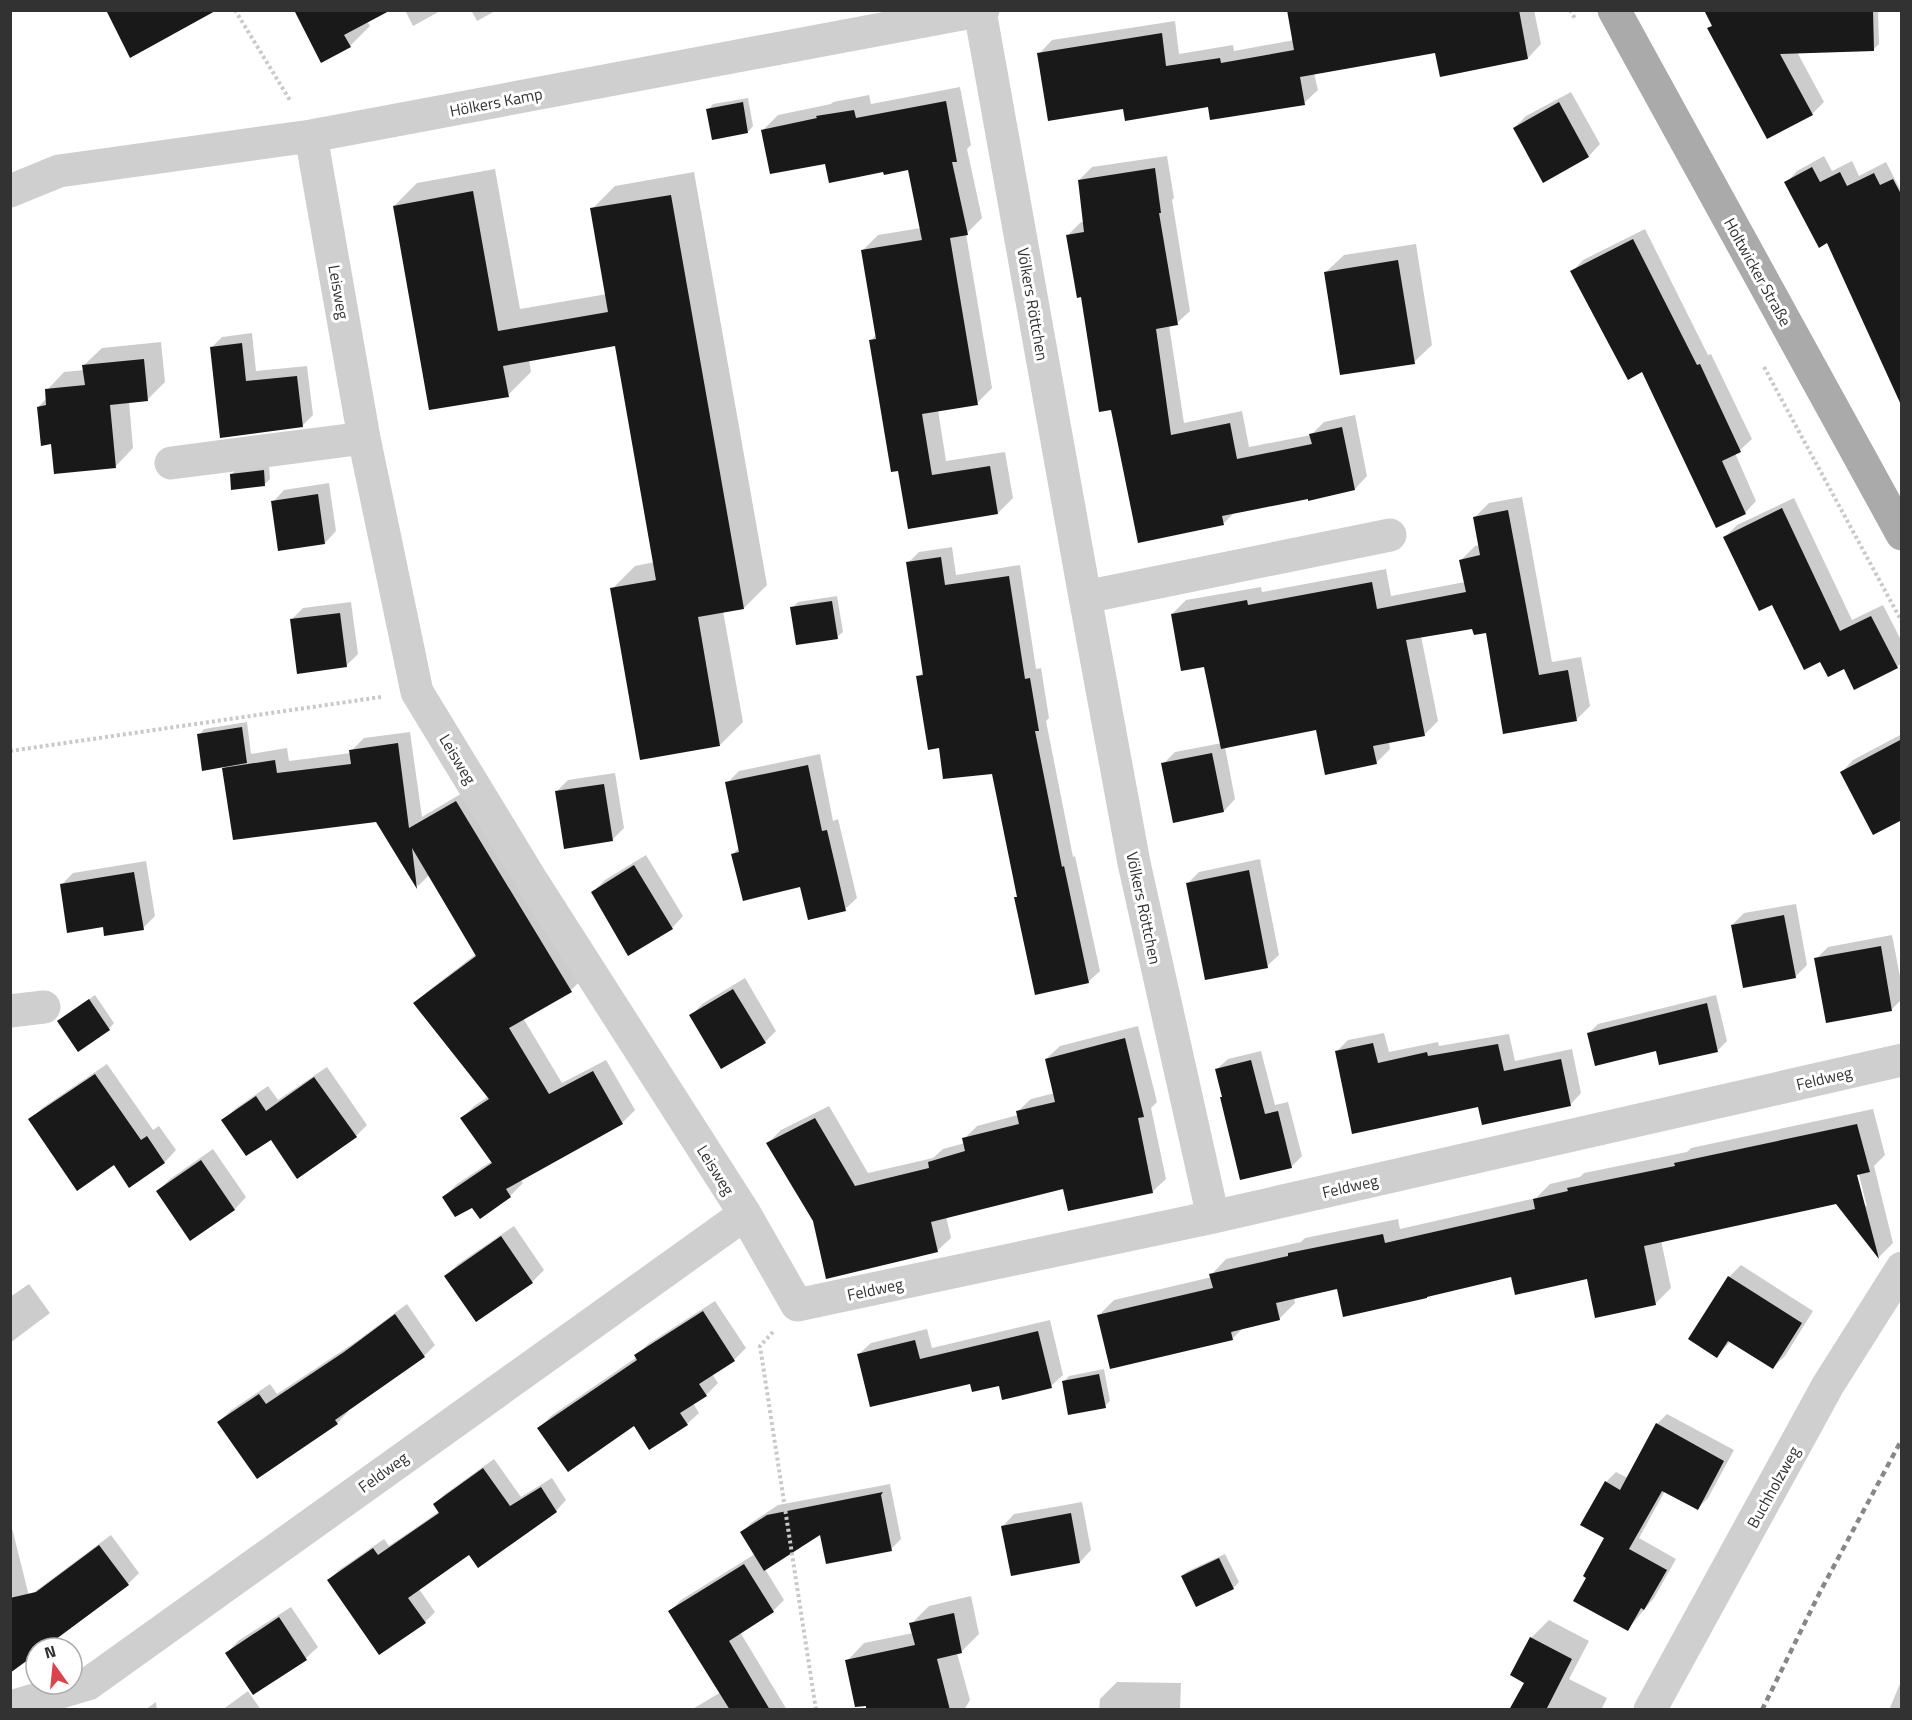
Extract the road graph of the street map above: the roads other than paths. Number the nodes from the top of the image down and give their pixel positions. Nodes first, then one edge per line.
1 (1614, 10) edge
2 (982, 11) edge
3 (838, 24) edge
4 (311, 136) junction
5 (10, 191) edge
6 (364, 438) junction
7 (171, 463) dead end
8 (1902, 534) edge
9 (1390, 535) dead end
10 (1085, 597) junction
11 (44, 1007) dead end
12 (10, 1011) edge
13 (1902, 1060) edge
14 (745, 1214) junction
15 (1212, 1217) junction
16 (1902, 1268) edge
17 (797, 1305) joint
18 (10, 1707) edge
19 (1650, 1710) edge

1 - 8 main road, Holtwicker Straße
2 - 3 street, Hölkers Kamp
2 - 10 street, Völkers Röttchen
3 - 4 street, Hölkers Kamp
4 - 5 street, Hölkers Kamp
4 - 6 street, Leisweg
6 - 7 street
6 - 14 street, Leisweg
9 - 10 street
10 - 15 street, Völkers Röttchen
11 - 12 street
13 - 15 street, Feldweg
14 - 17 street, Leisweg
14 - 18 street, Feldweg
15 - 17 street, Feldweg
16 - 19 street, Buchholzweg

